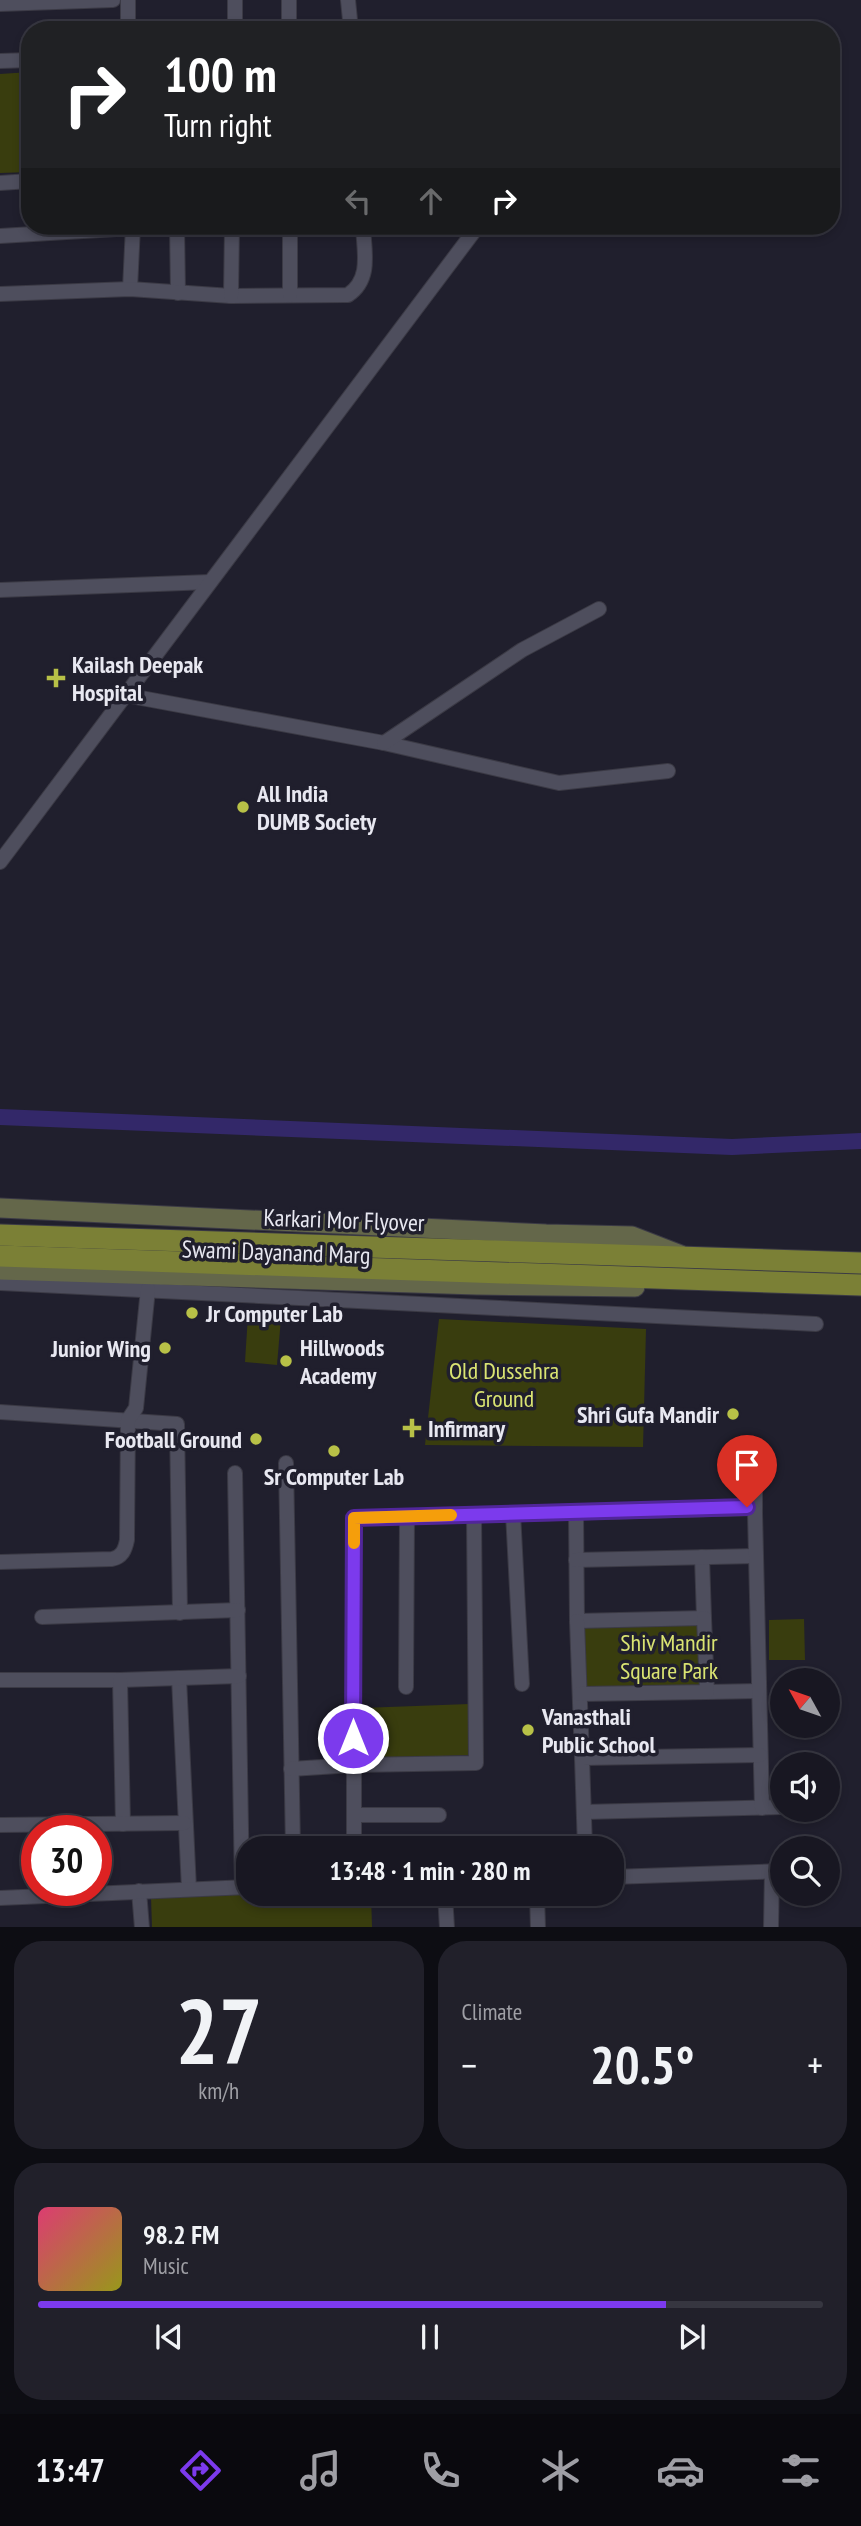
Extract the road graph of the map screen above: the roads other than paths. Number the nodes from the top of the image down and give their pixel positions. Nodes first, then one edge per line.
1 (113, 0) edge
2 (128, 0) edge
3 (235, 0) edge
4 (289, 0) edge
5 (348, 0) edge
6 (0, 4) edge
7 (128, 21) edge
8 (235, 21) edge
9 (289, 21) edge
10 (350, 21) edge
11 (21, 60) edge
12 (0, 61) edge
13 (21, 182) edge
14 (0, 183) edge
15 (21, 235) edge
16 (133, 235) edge
17 (177, 235) edge
18 (232, 235) edge
19 (290, 235) edge
20 (363, 235) edge
21 (471, 235) edge
22 (0, 236) edge
23 (130, 289) junction
24 (178, 293) junction
25 (0, 294) edge
26 (290, 295) junction
27 (231, 296) junction
28 (210, 582) junction
29 (0, 590) edge
30 (599, 609) dead end
31 (125, 695) junction
32 (384, 743) junction
33 (668, 771) dead end
34 (0, 863) edge
35 (0, 1208) edge
36 (0, 1236) edge
37 (0, 1256) edge
38 (685, 1256) junction
39 (861, 1263) edge
40 (0, 1270) edge
41 (677, 1279) junction
42 (0, 1283) edge
43 (861, 1284) edge
44 (148, 1289) junction
45 (816, 1324) dead end
46 (0, 1412) edge
47 (128, 1420) junction
48 (286, 1463) dead end
49 (235, 1473) dead end
50 (755, 1491) dead end
51 (576, 1512) junction
52 (513, 1513) junction
53 (755, 1513) junction
54 (474, 1514) junction
55 (407, 1516) junction
56 (756, 1556) junction
57 (702, 1557) junction
58 (576, 1560) junction
59 (0, 1562) edge
60 (238, 1610) junction
61 (180, 1613) junction
62 (42, 1617) dead end
63 (704, 1618) junction
64 (577, 1621) junction
65 (239, 1676) junction
66 (179, 1678) junction
67 (0, 1680) edge
68 (120, 1680) junction
69 (522, 1684) dead end
70 (406, 1687) dead end
71 (759, 1691) junction
72 (708, 1692) junction
73 (580, 1695) junction
74 (760, 1755) junction
75 (582, 1758) junction
76 (353, 1765) junction
77 (291, 1769) junction
78 (762, 1808) junction
79 (770, 1808) edge
80 (584, 1812) junction
81 (354, 1815) junction
82 (439, 1815) dead end
83 (184, 1823) junction
84 (122, 1824) junction
85 (0, 1825) edge
86 (244, 1836) edge
87 (293, 1836) edge
88 (354, 1836) edge
89 (585, 1836) edge
90 (770, 1871) edge
91 (624, 1877) edge
92 (236, 1887) edge
93 (188, 1889) junction
94 (139, 1891) junction
95 (0, 1898) edge
96 (446, 1906) edge
97 (537, 1906) edge
98 (773, 1906) edge
99 (142, 1927) edge
100 (447, 1927) edge
101 (538, 1927) edge
102 (771, 1927) edge

1 - 6 street
2 - 7 street
3 - 8 street
4 - 9 street
5 - 10 street
11 - 12 street
13 - 14 street
15 - 22 street
16 - 23 street
17 - 24 street
18 - 27 street
19 - 26 street
20 - 26 street
21 - 28 street
23 - 24 street
23 - 25 street
24 - 27 street
26 - 27 street
28 - 29 street
28 - 31 street
30 - 32 street
31 - 32 street
31 - 34 street
32 - 33 street
35 - 38 main road, Swami Dayanand Marg
36 - 38 main road, Karkari Mor Flyover
37 - 41 main road, Karkari Mor Flyover
38 - 39 main road
40 - 41 main road, Swami Dayanand Marg
41 - 43 main road
42 - 44 street
44 - 45 street
44 - 47 street
46 - 47 street
47 - 59 street
47 - 61 street
48 - 77 street
49 - 60 street
50 - 53 street
51 - 52 street
51 - 53 street
51 - 58 street
52 - 54 street
52 - 69 street
53 - 56 street
54 - 55 street
54 - 76 street
55 - 70 street
55 - 76 street
56 - 57 street
56 - 71 street
57 - 58 street
57 - 63 street
58 - 64 street
60 - 61 street
60 - 65 street
61 - 62 street
63 - 64 street
63 - 72 street
64 - 73 street
65 - 66 street
65 - 86 street
66 - 68 street
66 - 83 street
67 - 68 street
68 - 84 street
71 - 72 street
71 - 74 street
72 - 73 street
73 - 75 street
74 - 75 street
74 - 78 street
75 - 80 street
76 - 77 street
76 - 81 street
77 - 87 street
78 - 79 street
78 - 80 street
80 - 89 street
81 - 82 street
81 - 88 street
83 - 84 street
83 - 93 street
84 - 85 street
90 - 91 street
92 - 93 street
93 - 94 street
94 - 95 street
94 - 99 street
96 - 100 street
97 - 101 street
98 - 102 street

